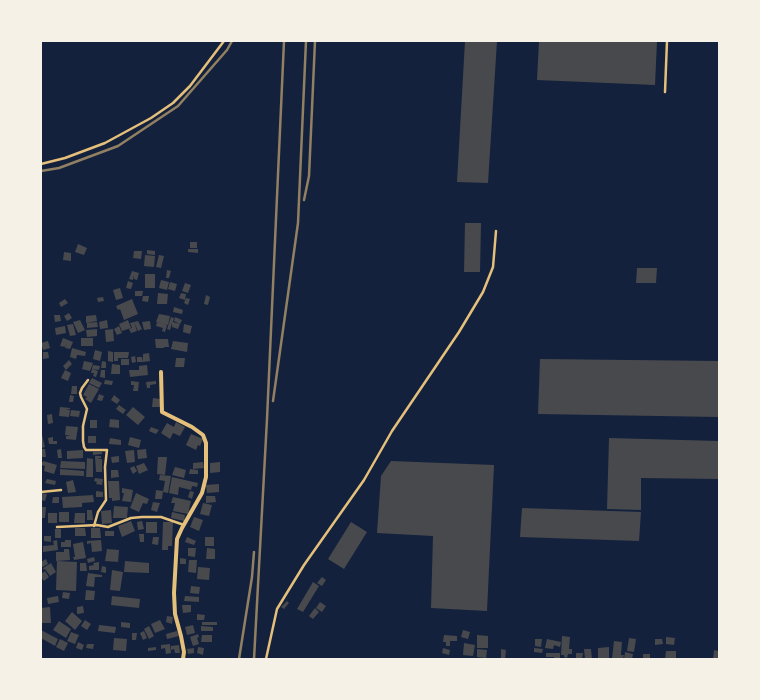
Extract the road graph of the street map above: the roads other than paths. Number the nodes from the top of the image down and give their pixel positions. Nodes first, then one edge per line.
1 (224, 41) edge
2 (667, 41) edge
3 (665, 92) dead end
4 (41, 164) edge
5 (496, 231) dead end
6 (161, 372) dead end
7 (88, 380) dead end
8 (61, 490) dead end
9 (41, 492) edge
10 (184, 525) junction
11 (94, 526) junction
12 (57, 527) dead end
13 (183, 659) edge
14 (266, 659) edge

1 - 4 lane
2 - 3 lane
5 - 14 lane
6 - 10 street
7 - 11 lane
8 - 9 lane
10 - 11 lane
10 - 13 street
11 - 12 lane

